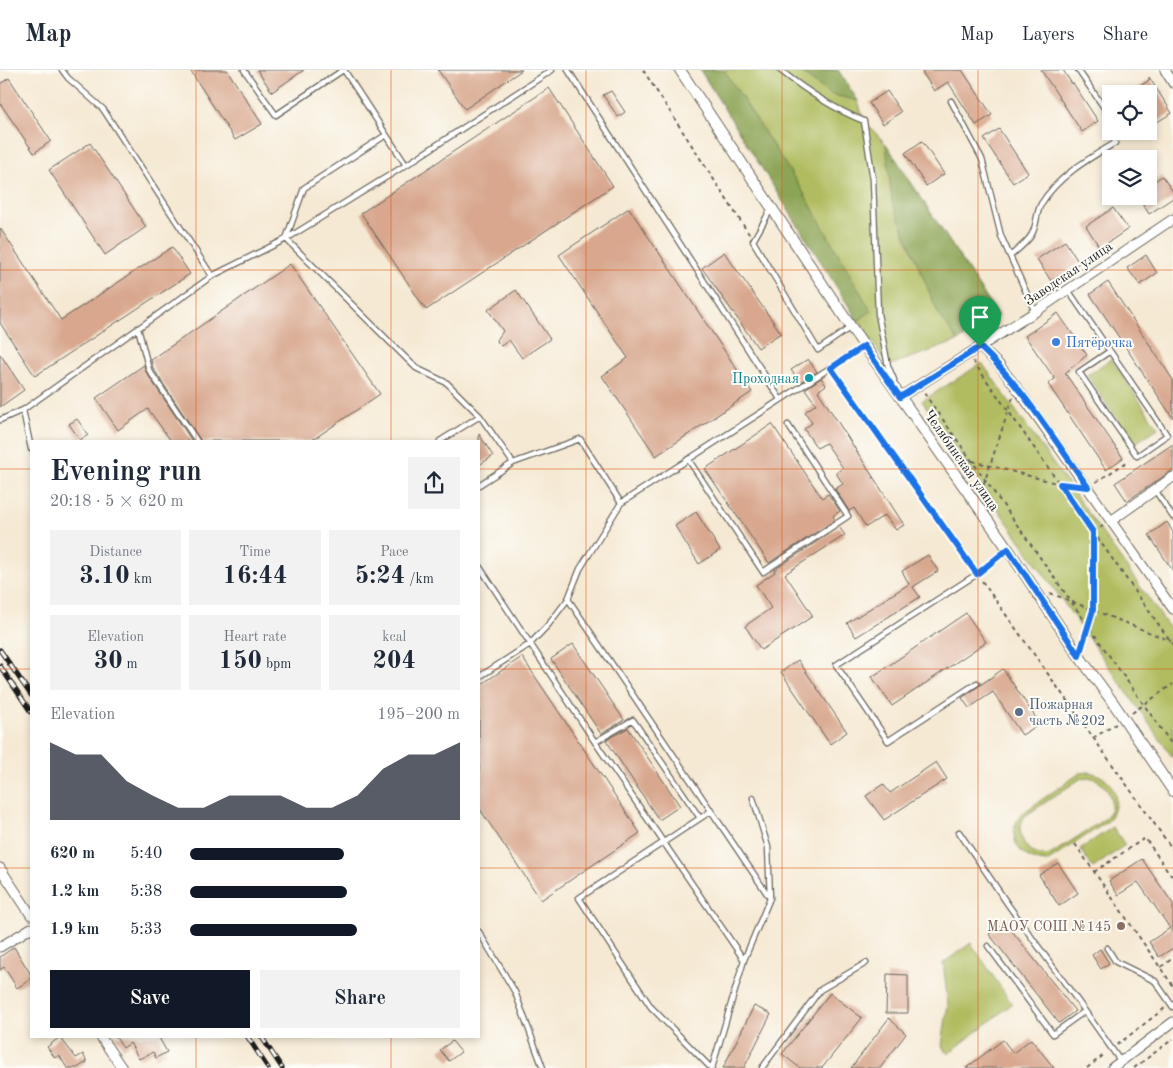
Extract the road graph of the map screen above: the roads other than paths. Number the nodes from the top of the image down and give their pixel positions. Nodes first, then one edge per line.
1 (62, 70) edge
2 (244, 70) edge
3 (343, 70) edge
4 (552, 70) edge
5 (568, 70) edge
6 (680, 70) edge
7 (780, 70) edge
8 (1078, 70) edge
9 (1164, 70) edge
10 (1173, 83) edge
11 (951, 101) dead end
12 (1102, 106) edge
13 (386, 135) junction
14 (1114, 140) edge
15 (406, 164) junction
16 (772, 208) junction
17 (1173, 219) edge
18 (286, 239) junction
19 (1010, 256) junction
20 (212, 276) junction
21 (1068, 290) junction
22 (1035, 312) junction
23 (851, 327) junction
24 (138, 328) junction
25 (864, 346) junction
26 (980, 347) junction
27 (1110, 351) junction
28 (900, 397) junction
29 (780, 399) junction
30 (23, 410) junction
31 (480, 416) junction
32 (0, 420) edge
33 (788, 425) dead end
34 (1173, 431) edge
35 (1167, 435) junction
36 (196, 440) edge
37 (442, 440) edge
38 (30, 444) edge
39 (688, 459) junction
40 (513, 463) junction
41 (1173, 477) edge
42 (480, 484) edge
43 (1155, 490) junction
44 (621, 503) junction
45 (1173, 517) edge
46 (1111, 521) junction
47 (1008, 549) junction
48 (480, 568) edge
49 (568, 599) junction
50 (1173, 609) edge
51 (530, 644) junction
52 (480, 676) edge
53 (977, 683) dead end
54 (595, 742) junction
55 (1173, 791) edge
56 (753, 798) dead end
57 (711, 811) junction
58 (700, 818) junction
59 (959, 832) dead end
60 (664, 843) junction
61 (0, 868) edge
62 (770, 898) junction
63 (30, 913) edge
64 (30, 929) edge
65 (480, 934) edge
66 (988, 946) dead end
67 (0, 947) edge
68 (1107, 948) dead end
69 (744, 960) junction
70 (866, 962) dead end
71 (1172, 1005) edge
72 (1085, 1011) junction
73 (1173, 1022) edge
74 (101, 1038) edge
75 (1120, 1062) junction
76 (122, 1068) edge
77 (544, 1068) edge
78 (711, 1068) edge
79 (762, 1068) edge
80 (1112, 1068) edge

1 - 20 lane
2 - 3 lane
3 - 13 lane
4 - 15 lane
5 - 29 lane
6 - 16 street, Челябинская улица
7 - 28 lane
8 - 12 lane
9 - 10 street
11 - 19 lane
13 - 15 lane
13 - 18 lane
14 - 19 lane
15 - 18 lane
16 - 23 street, Челябинская улица
16 - 23 lane
17 - 21 street, Заводская улица
18 - 20 lane
18 - 31 lane
19 - 22 lane
20 - 24 lane
21 - 22 street, Заводская улица
21 - 27 lane
22 - 26 street, Заводская улица
23 - 25 street, Челябинская улица
24 - 30 lane
24 - 36 lane
25 - 28 street, Челябинская улица
25 - 29 lane
26 - 28 street, Заводская улица
26 - 46 street
27 - 35 lane
27 - 35 lane
28 - 47 street, Челябинская улица
29 - 39 lane
30 - 32 lane
30 - 38 lane
31 - 37 lane
31 - 40 lane
33 - 39 lane
34 - 35 lane
39 - 44 lane
40 - 42 lane
40 - 44 lane
41 - 43 street
43 - 45 lane
43 - 46 street
44 - 49 lane
46 - 50 street
47 - 53 lane
47 - 55 street, Челябинская улица
48 - 51 lane
49 - 51 lane
49 - 57 lane
51 - 52 lane
51 - 54 lane
54 - 58 lane
54 - 60 lane
56 - 62 lane
57 - 58 lane
57 - 62 lane
58 - 60 lane
59 - 72 lane
60 - 69 lane
60 - 78 lane
61 - 63 street
62 - 69 lane
64 - 67 street
65 - 77 lane
66 - 72 lane
68 - 71 lane
69 - 78 lane
70 - 79 lane
72 - 75 lane
73 - 75 street
74 - 76 street
75 - 80 street

